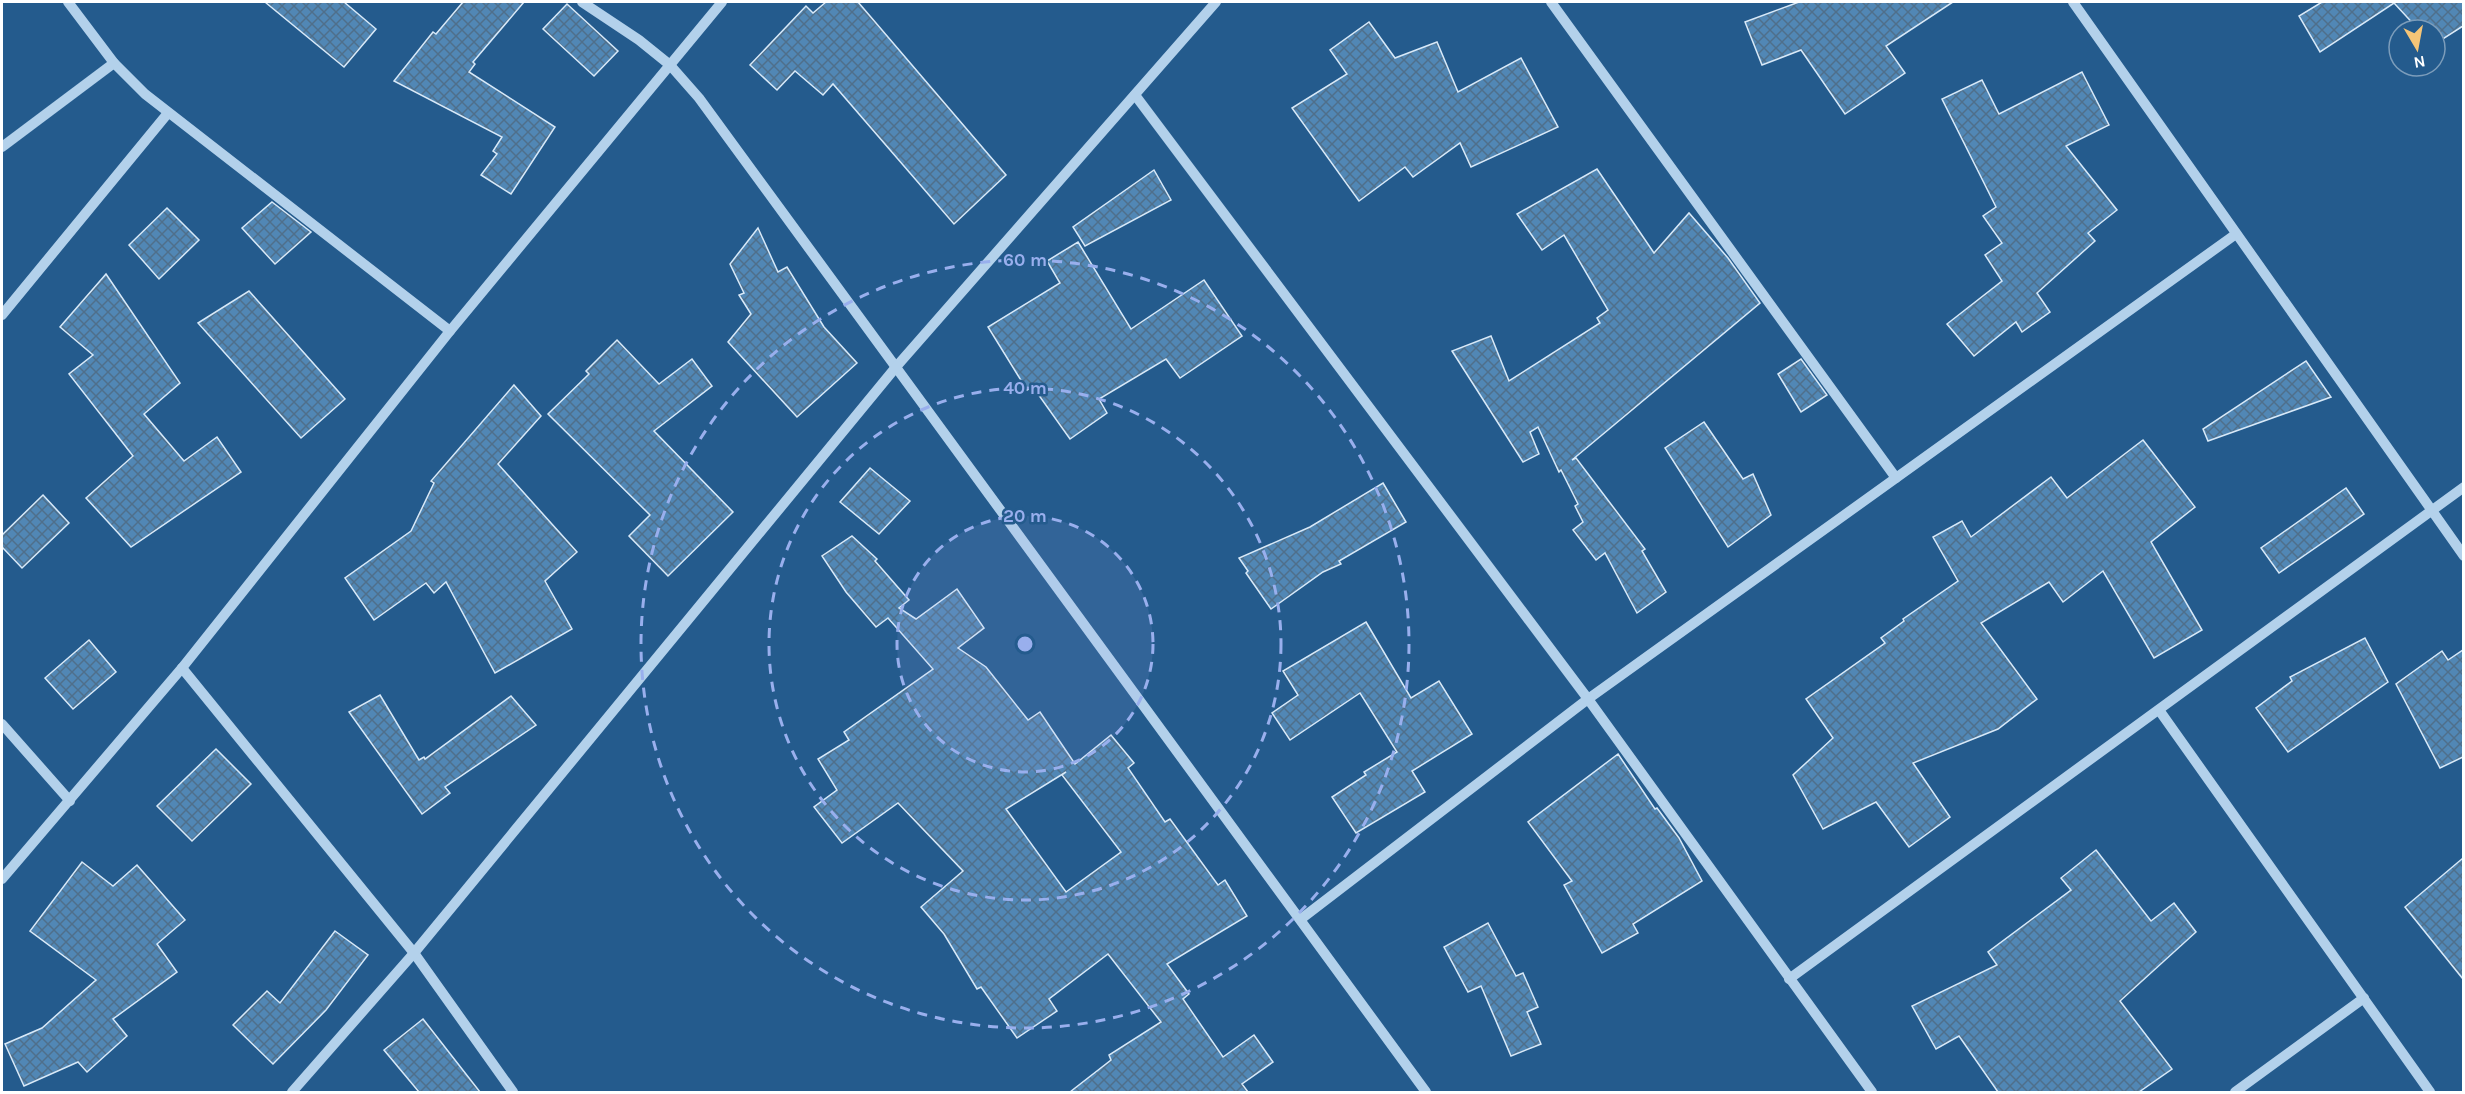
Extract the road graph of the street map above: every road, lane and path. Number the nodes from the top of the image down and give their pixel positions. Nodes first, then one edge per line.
1 (68, 2) edge
2 (582, 2) edge
3 (722, 2) edge
4 (1216, 2) edge
5 (1551, 2) edge
6 (2073, 2) edge
7 (114, 63) junction
8 (670, 65) junction
9 (1135, 95) junction
10 (168, 113) junction
11 (2, 147) edge
12 (2236, 234) junction
13 (2, 315) edge
14 (450, 331) junction
15 (896, 367) junction
16 (1896, 478) junction
17 (2463, 487) edge
18 (2431, 510) junction
19 (2463, 556) edge
20 (182, 668) junction
21 (1588, 699) junction
22 (2159, 710) junction
23 (2, 724) edge
24 (70, 801) junction
25 (2, 879) edge
26 (1301, 919) junction
27 (414, 953) junction
28 (1789, 979) junction
29 (2364, 998) junction
30 (292, 1092) edge
31 (513, 1092) edge
32 (1426, 1092) edge
33 (1872, 1092) edge
34 (2235, 1092) edge
35 (2430, 1092) edge

1 - 7 street
2 - 8 street
3 - 8 street
4 - 9 street
5 - 16 street
6 - 12 street
7 - 10 street
7 - 11 street
8 - 14 street
8 - 15 street
9 - 15 street
9 - 21 street
10 - 13 street
10 - 14 street
12 - 16 street
12 - 18 street
14 - 20 street
15 - 26 street
15 - 27 street
16 - 21 street
17 - 18 street
18 - 19 street
18 - 22 street
20 - 24 street
20 - 27 street
21 - 26 street
21 - 28 street
22 - 28 street
22 - 29 street
23 - 24 street
24 - 25 street
26 - 32 street
27 - 30 street
27 - 31 street
28 - 33 street
29 - 34 street
29 - 35 street

